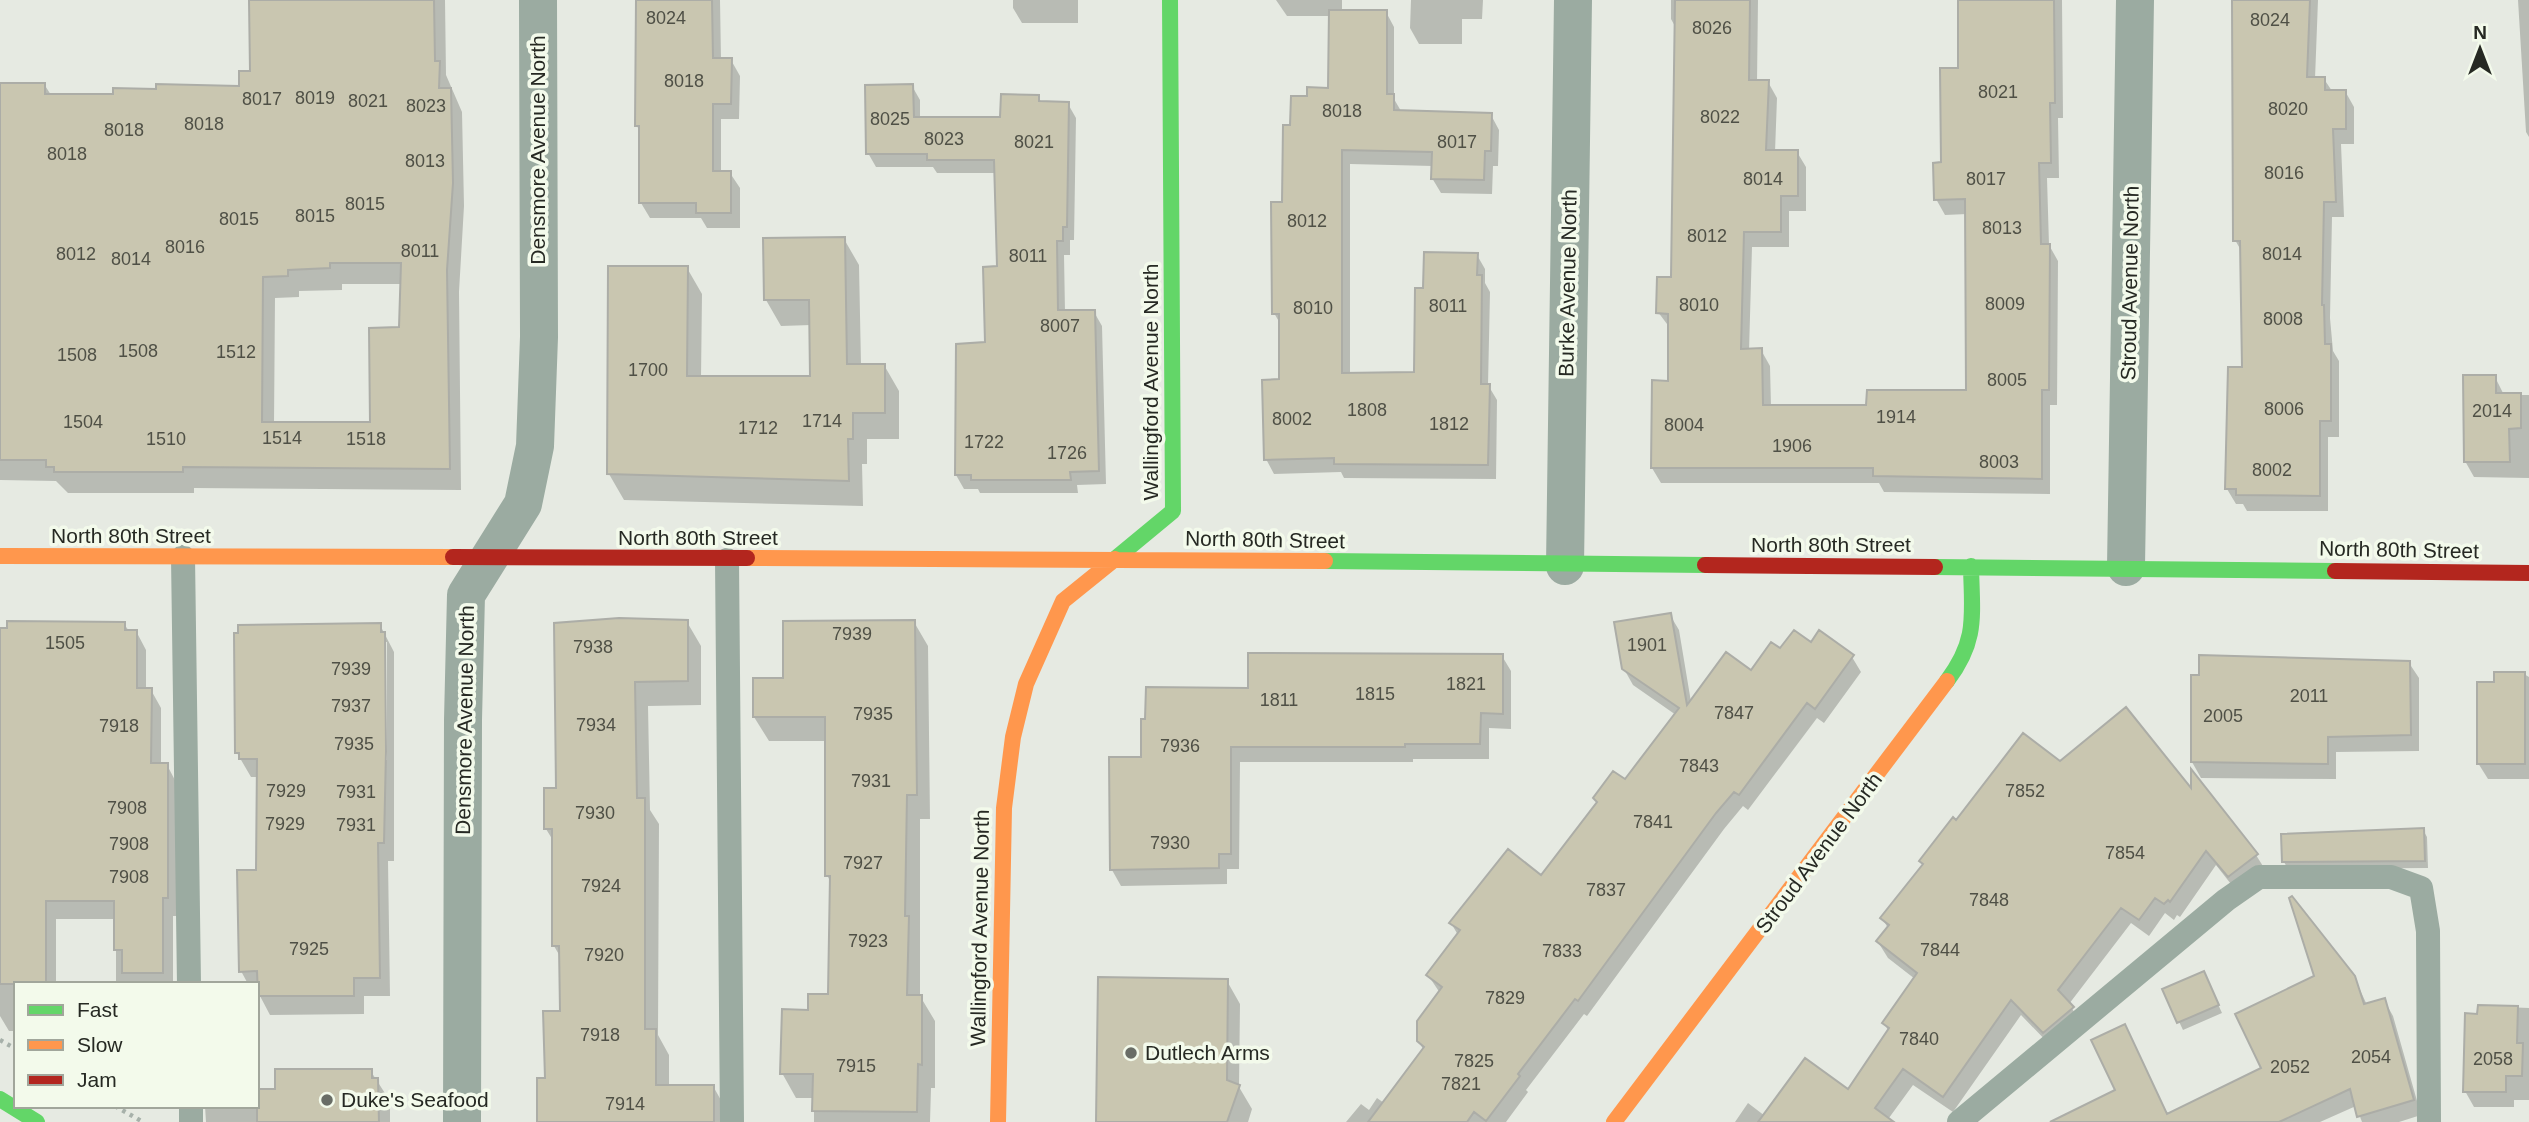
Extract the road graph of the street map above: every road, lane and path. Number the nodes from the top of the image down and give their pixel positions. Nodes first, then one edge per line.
1 (538, 0) edge
2 (1170, 0) edge
3 (1573, 0) edge
4 (2135, 0) edge
5 (0, 556) edge
6 (183, 557) junction
7 (489, 558) junction
8 (1115, 559) junction
9 (727, 560) junction
10 (1565, 566) junction
11 (1971, 566) junction
12 (2126, 567) junction
13 (2529, 573) edge
14 (189, 982) edge
15 (14, 1108) edge
16 (118, 1108) edge
17 (37, 1122) edge
18 (143, 1122) edge
19 (463, 1122) edge
20 (732, 1122) edge
21 (998, 1122) edge
22 (1614, 1122) edge
23 (1959, 1122) edge
24 (2429, 1122) edge

1 - 7 street, Densmore Avenue North
2 - 8 street, Wallingford Avenue North
3 - 10 street, Burke Avenue North
4 - 12 street, Stroud Avenue North
5 - 6 street, North 80th Street
6 - 7 street, North 80th Street
6 - 14 lane
7 - 9 street, North 80th Street
7 - 19 street, Densmore Avenue North
8 - 9 street, North 80th Street
8 - 10 street, North 80th Street
8 - 21 street, Wallingford Avenue North
9 - 20 lane
10 - 11 street, North 80th Street
11 - 12 street, North 80th Street
11 - 22 street, Stroud Avenue North
12 - 13 street, North 80th Street
15 - 17 street
16 - 18 path
23 - 24 lane

